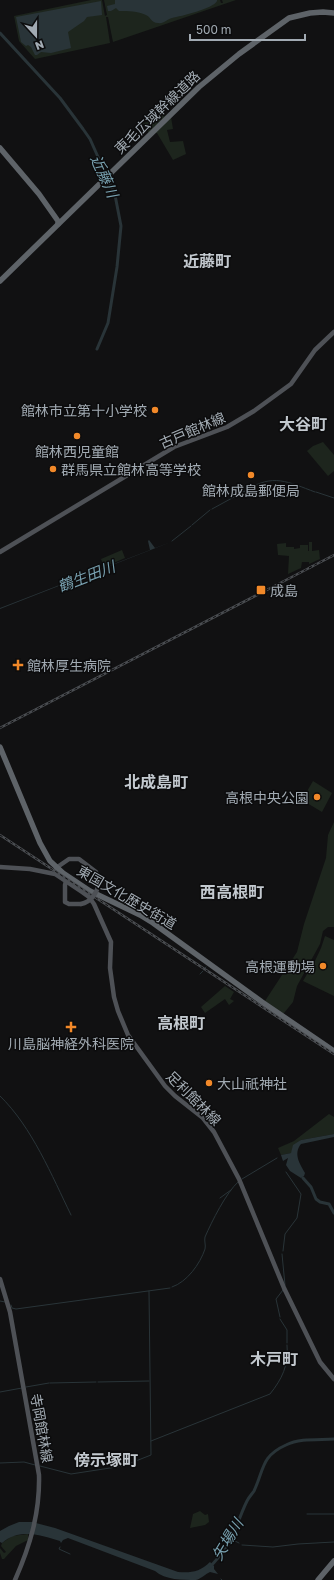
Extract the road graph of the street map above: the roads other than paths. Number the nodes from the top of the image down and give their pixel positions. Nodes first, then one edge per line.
1 (334, 12) edge
2 (0, 148) edge
3 (0, 152) edge
4 (57, 223) junction
5 (0, 277) edge
6 (0, 281) edge
7 (334, 332) edge
8 (0, 552) edge
9 (0, 747) edge
10 (0, 867) edge
11 (56, 868) junction
12 (66, 881) junction
13 (334, 1050) edge
14 (0, 1279) edge
15 (334, 1379) edge
16 (334, 1561) edge
17 (334, 1564) edge
18 (15, 1580) edge
19 (320, 1580) edge

1 - 4 highway, 東毛広域幹線道路
2 - 4 highway
3 - 4 highway
4 - 5 highway, 東毛広域幹線道路
4 - 6 highway, 東毛広域幹線道路
7 - 8 main road, 古戸館林線
9 - 11 highway, 東国文化歴史街道
10 - 12 main road, 足利館林線
11 - 12 main road, bridge
11 - 13 highway, 東国文化歴史街道
12 - 15 main road, 足利館林線
14 - 18 main road, 寺岡館林線
16 - 19 highway
17 - 19 highway

